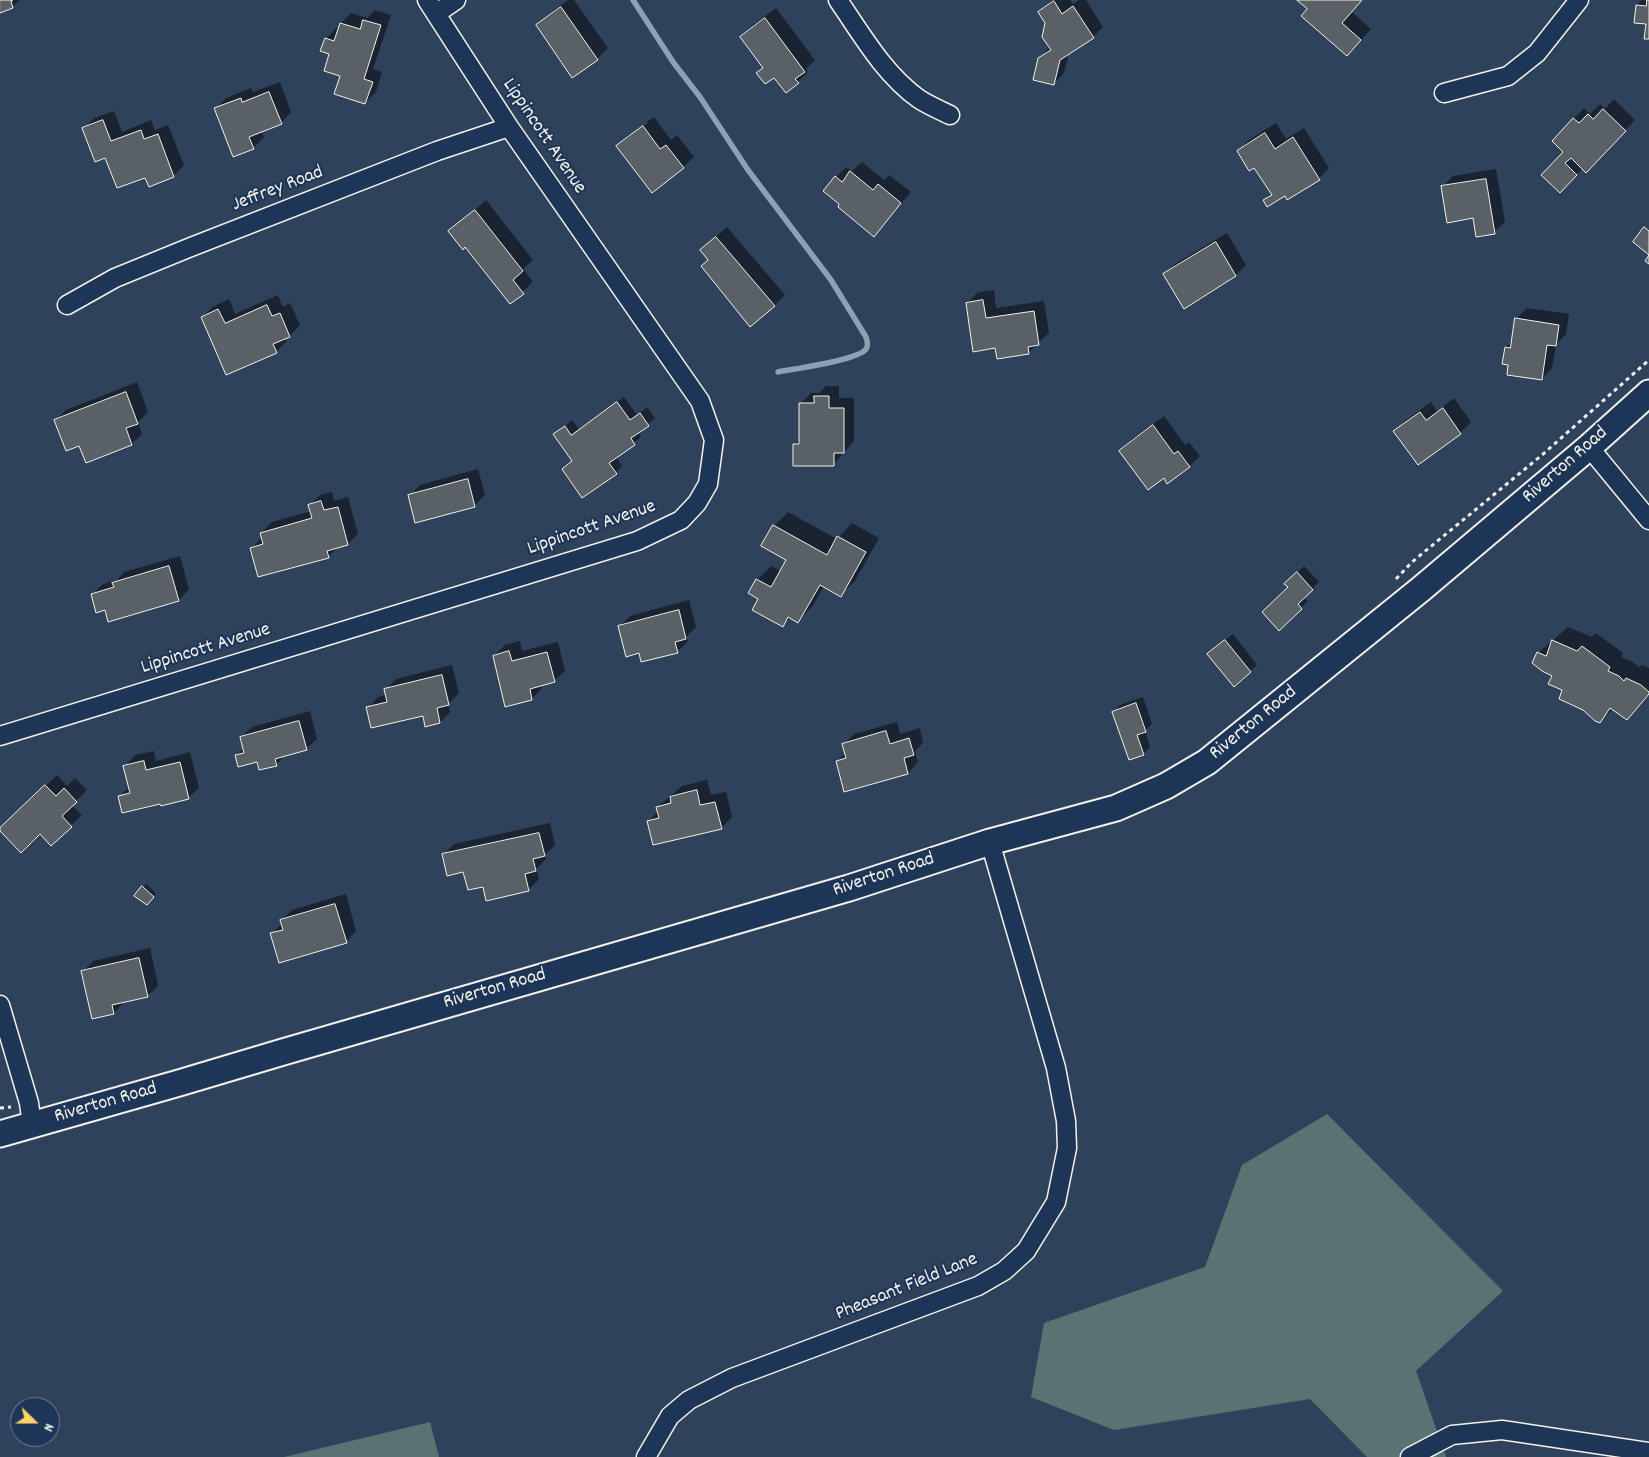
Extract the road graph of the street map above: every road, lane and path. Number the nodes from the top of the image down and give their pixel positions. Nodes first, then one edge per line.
1 (456, 0) edge
2 (838, 0) edge
3 (1579, 0) edge
4 (432, 7) edge
5 (1444, 93) dead end
6 (950, 115) dead end
7 (509, 127) junction
8 (67, 305) dead end
9 (1649, 360) edge
10 (1649, 393) edge
11 (1589, 447) junction
12 (1649, 520) edge
13 (1391, 585) dead end
14 (0, 736) edge
15 (990, 842) junction
16 (0, 1005) edge
17 (11, 1107) dead end
18 (0, 1108) edge
19 (32, 1125) junction
20 (0, 1134) edge
21 (1649, 1452) edge
22 (646, 1457) edge
23 (1410, 1457) edge

1 - 4 street
2 - 6 street
3 - 5 street
4 - 7 street, Lippincott Avenue
7 - 8 street, Jeffrey Road
7 - 14 street, Lippincott Avenue
9 - 13 path
10 - 11 main road, Riverton Road
11 - 12 street
11 - 15 main road, Riverton Road
15 - 19 main road, Riverton Road
15 - 22 street, Pheasant Field Lane
16 - 19 street
17 - 18 path
19 - 20 main road, Riverton Road
21 - 23 street

